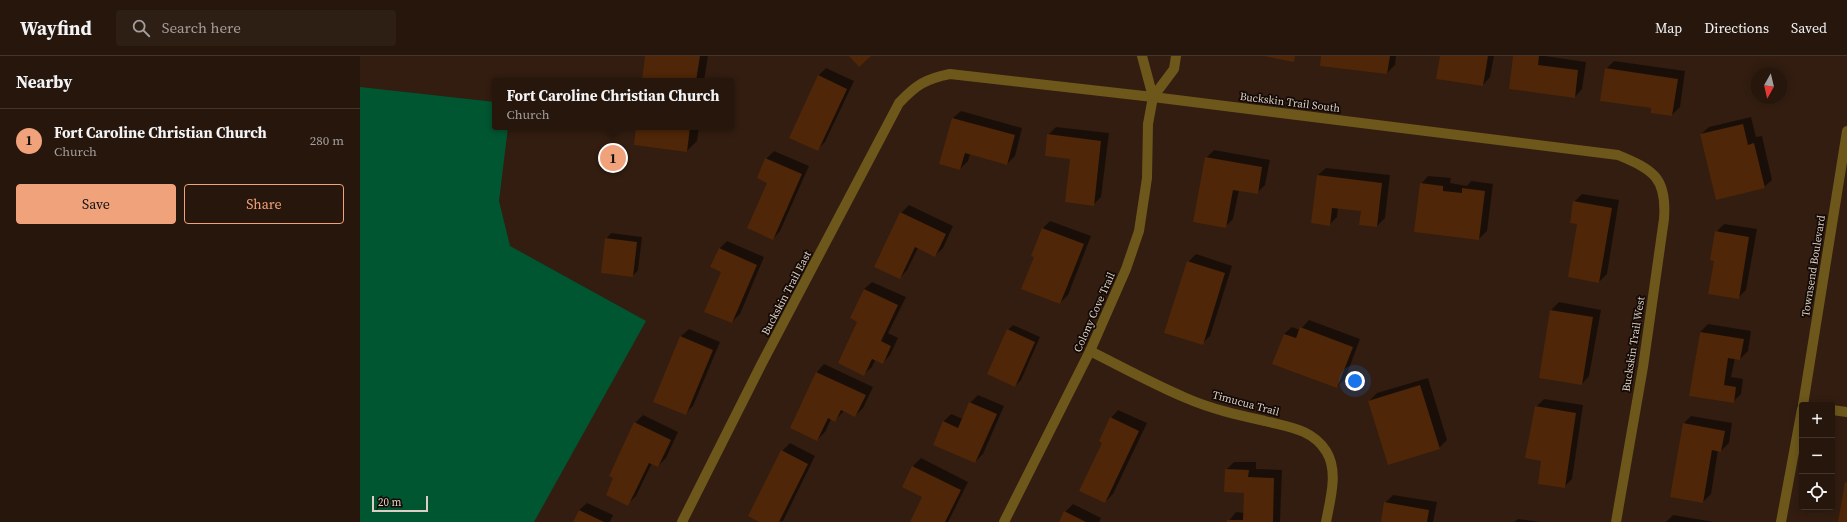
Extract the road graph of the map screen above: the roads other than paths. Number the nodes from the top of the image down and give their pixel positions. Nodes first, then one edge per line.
1 (1142, 56) edge
2 (1176, 56) edge
3 (922, 82) joint
4 (1153, 97) junction
5 (1847, 131) edge
6 (1651, 173) joint
7 (1090, 351) junction
8 (1803, 402) edge
9 (1835, 410) edge
10 (1847, 412) edge
11 (1799, 426) edge
12 (682, 522) edge
13 (1004, 522) edge
14 (1326, 522) edge
15 (1616, 522) edge
16 (1782, 522) edge

1 - 4 street, Colony Cove Trail
2 - 4 street, Colony Cove Trail
3 - 4 street, Buckskin Trail South
3 - 12 street, Buckskin Trail East
4 - 6 street, Buckskin Trail South
4 - 7 street, Colony Cove Trail
5 - 8 street, Townsend Boulevard
6 - 15 street, Buckskin Trail West
7 - 13 street, Colony Cove Trail
7 - 14 street, Timucua Trail
9 - 10 street
11 - 16 street

